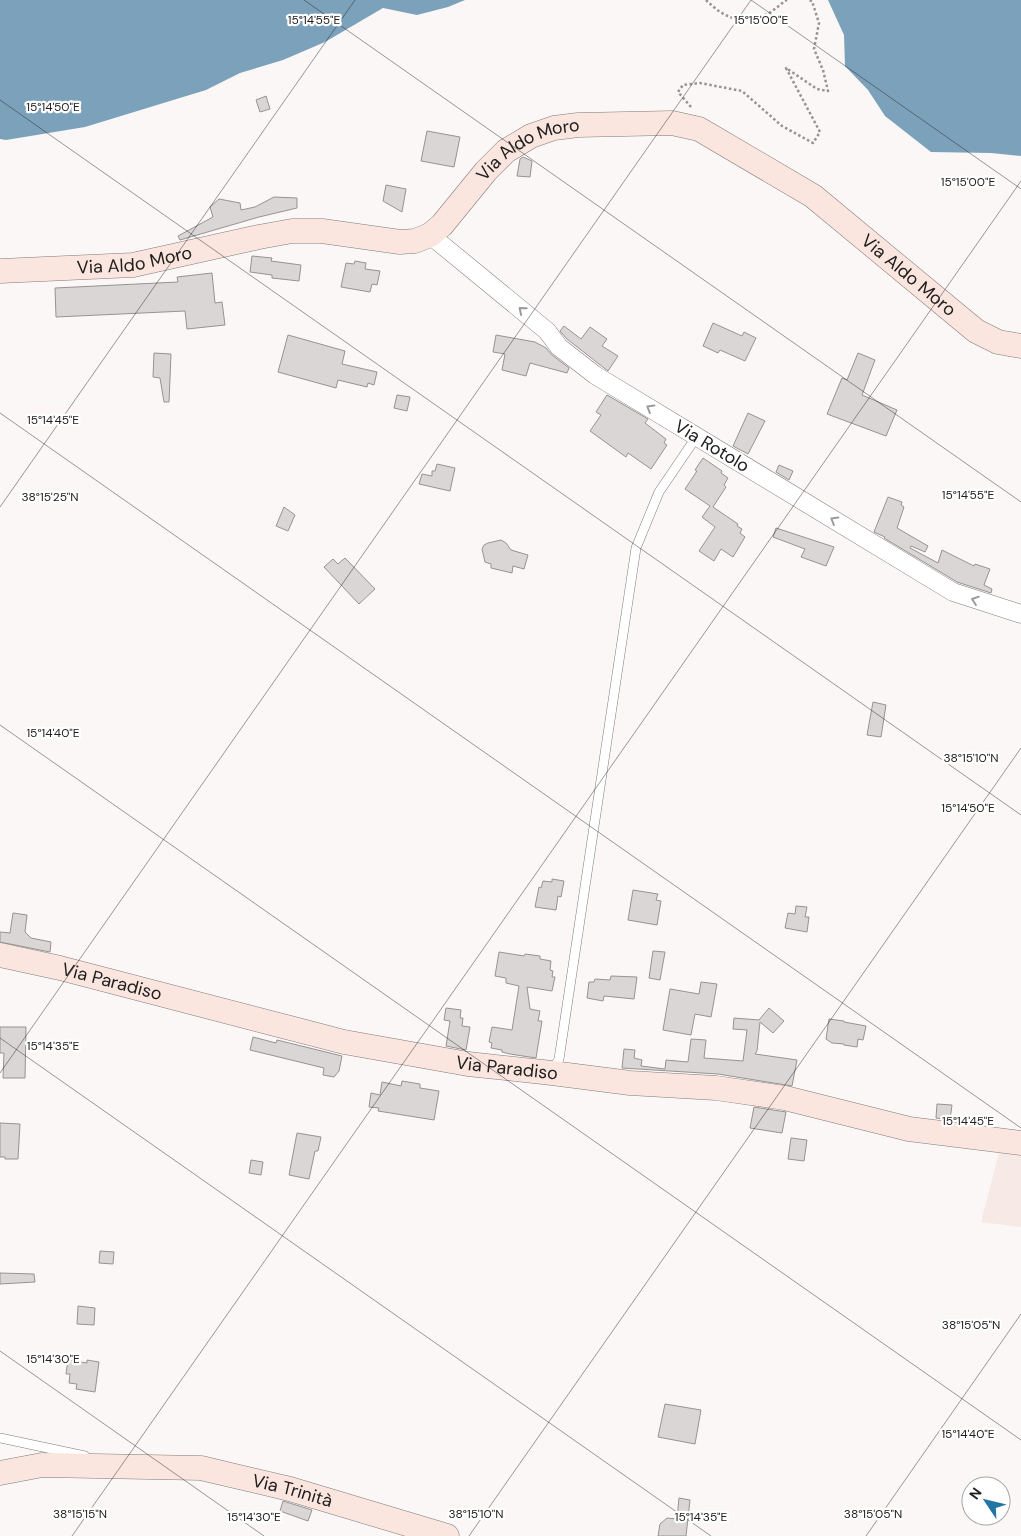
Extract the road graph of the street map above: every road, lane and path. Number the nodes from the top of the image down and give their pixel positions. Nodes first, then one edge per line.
1 (706, 0) edge
2 (786, 0) edge
3 (809, 0) edge
4 (699, 129) junction
5 (430, 235) junction
6 (0, 271) edge
7 (1021, 346) edge
8 (697, 436) junction
9 (1021, 614) edge
10 (0, 955) edge
11 (552, 1073) junction
12 (1021, 1143) edge
13 (0, 1438) edge
14 (134, 1467) junction
15 (0, 1473) edge
16 (446, 1536) edge

1 - 2 path
3 - 4 path
4 - 5 street, Via Aldo Moro
4 - 7 street, Via Aldo Moro
5 - 6 street, Via Aldo Moro
8 -> 5 street, Via Rotolo
9 -> 8 street, Via Rotolo
8 - 11 lane
10 - 11 street, Via Paradiso
11 - 12 street, Via Paradiso
13 - 14 lane, Via Trinità
14 - 15 street, Via Trinità
14 - 16 street, Via Trinità

